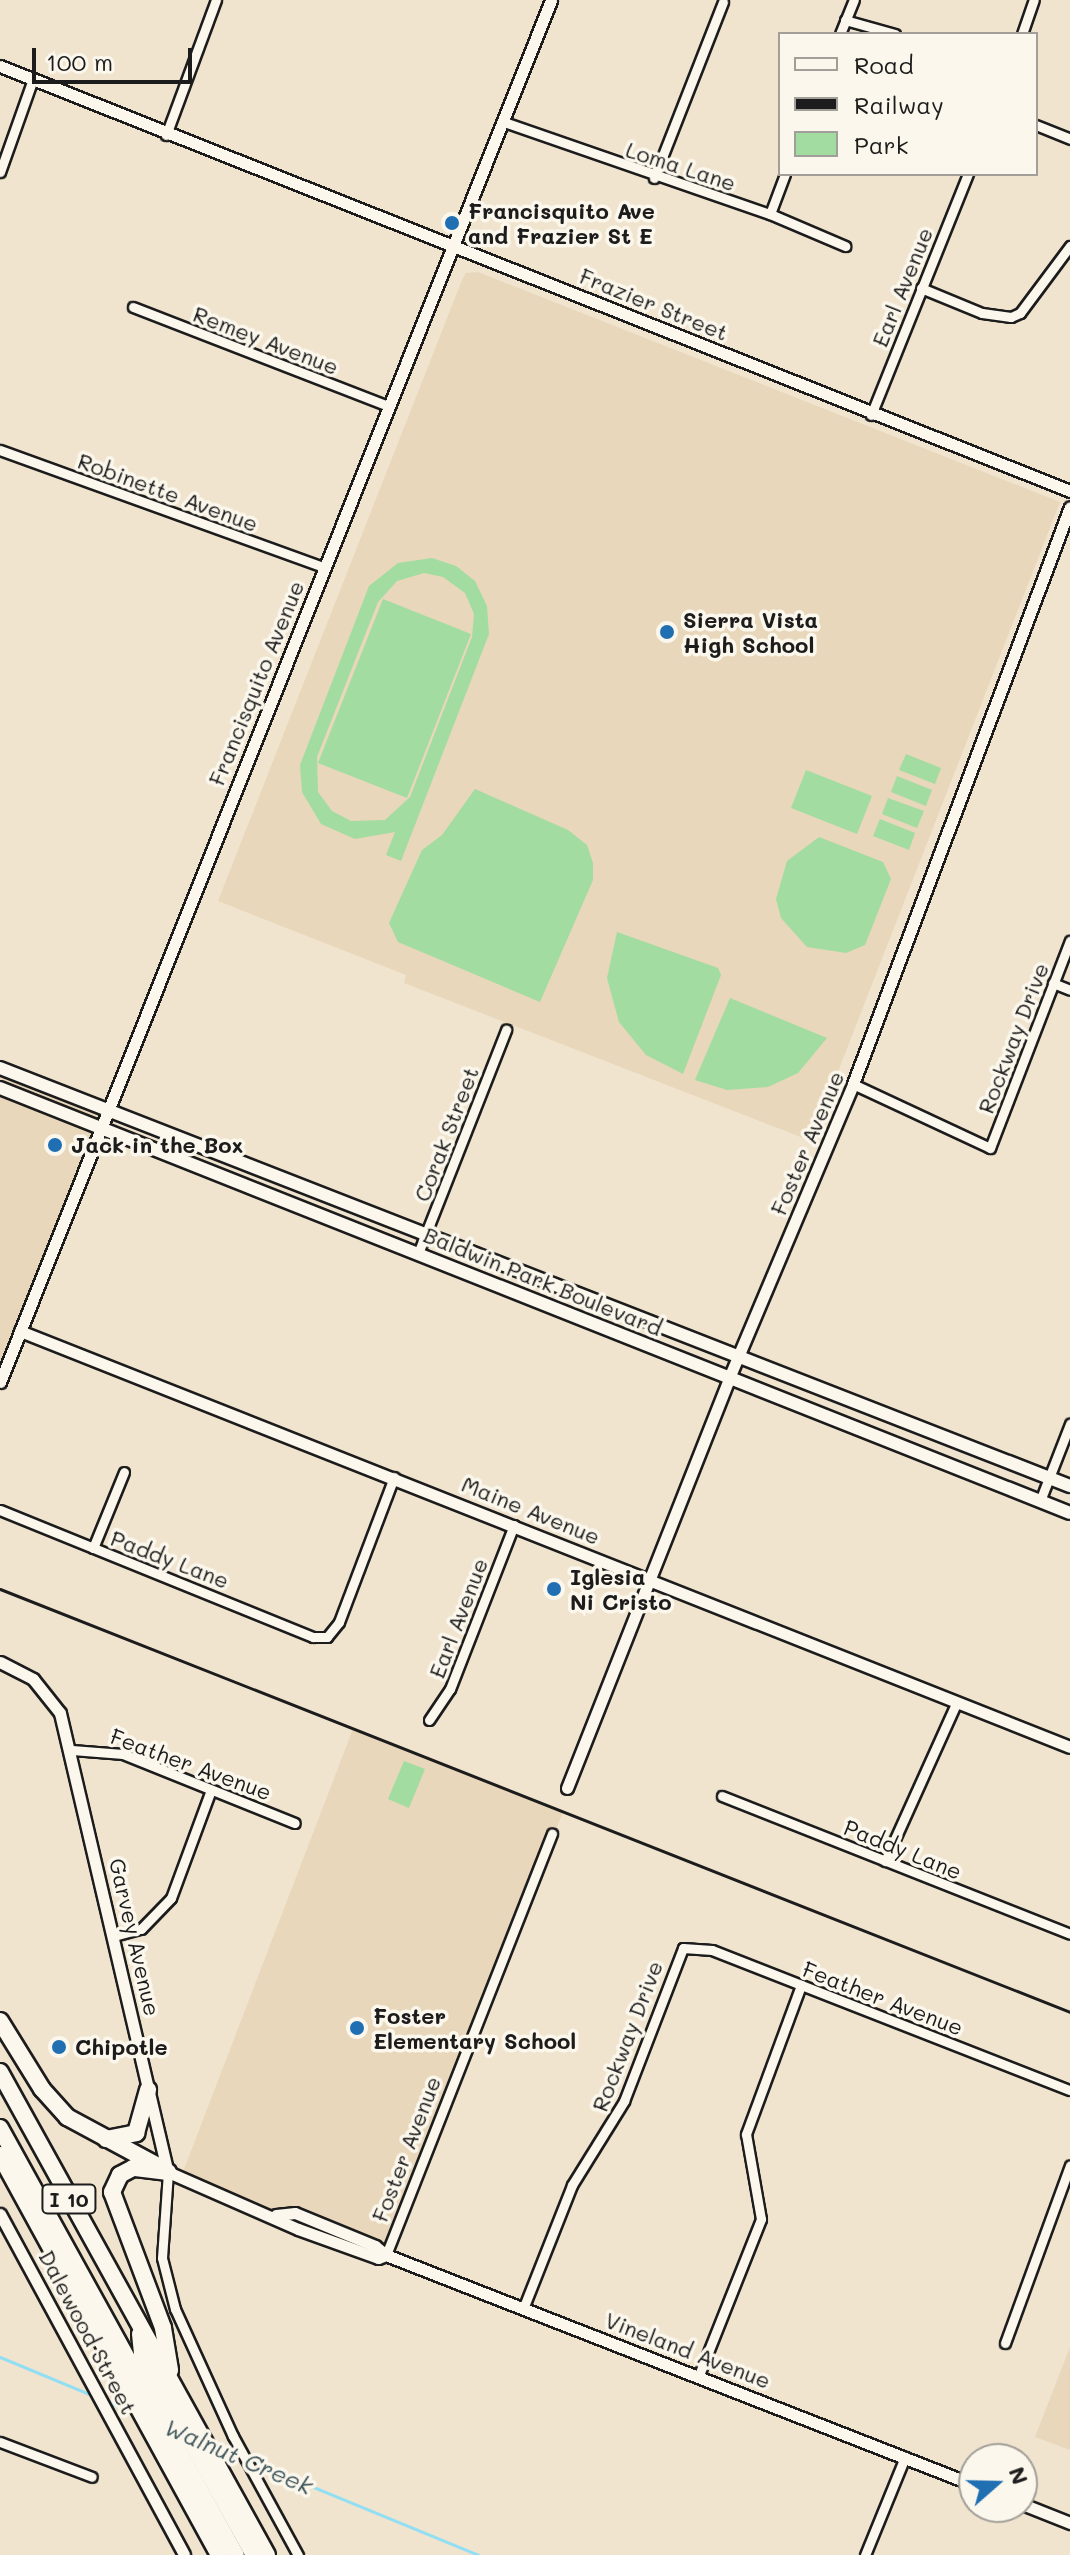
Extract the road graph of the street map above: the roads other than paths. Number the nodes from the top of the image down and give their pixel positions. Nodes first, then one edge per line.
1 (216, 0) edge
2 (551, 0) edge
3 (854, 0) edge
4 (1034, 0) edge
5 (723, 2) edge
6 (845, 20) junction
7 (841, 32) edge
8 (888, 32) edge
9 (1023, 32) edge
10 (0, 66) edge
11 (33, 79) junction
12 (504, 122) junction
13 (1038, 126) edge
14 (165, 136) junction
15 (1070, 139) edge
16 (0, 172) edge
17 (784, 176) edge
18 (967, 176) edge
19 (654, 178) junction
20 (770, 214) junction
21 (453, 242) junction
22 (845, 246) dead end
23 (1070, 246) edge
24 (921, 288) junction
25 (133, 307) dead end
26 (386, 405) junction
27 (871, 415) junction
28 (0, 450) edge
29 (1070, 491) edge
30 (1070, 507) edge
31 (324, 567) junction
32 (1070, 941) edge
33 (1053, 983) junction
34 (1070, 990) edge
35 (506, 1030) dead end
36 (0, 1068) edge
37 (853, 1084) junction
38 (0, 1088) edge
39 (108, 1112) junction
40 (101, 1129) junction
41 (429, 1231) junction
42 (419, 1251) junction
43 (20, 1331) junction
44 (739, 1355) junction
45 (729, 1378) junction
46 (0, 1382) edge
47 (1070, 1424) edge
48 (124, 1472) dead end
49 (394, 1477) junction
50 (1049, 1477) junction
51 (1070, 1486) edge
52 (1040, 1501) junction
53 (0, 1510) edge
54 (1070, 1513) edge
55 (514, 1525) junction
56 (93, 1548) junction
57 (649, 1579) junction
58 (0, 1662) edge
59 (956, 1704) junction
60 (429, 1720) dead end
61 (1070, 1747) edge
62 (72, 1750) junction
63 (567, 1788) dead end
64 (211, 1790) junction
65 (722, 1796) dead end
66 (295, 1823) dead end
67 (552, 1833) dead end
68 (885, 1861) junction
69 (1070, 1934) edge
70 (114, 1936) junction
71 (683, 1948) joint
72 (801, 1985) junction
73 (0, 2021) edge
74 (0, 2072) edge
75 (148, 2090) junction
76 (1070, 2090) edge
77 (0, 2128) edge
78 (93, 2135) junction
79 (0, 2155) edge
80 (1070, 2165) edge
81 (168, 2172) junction
82 (0, 2214) edge
83 (386, 2255) junction
84 (523, 2309) junction
85 (139, 2325) junction
86 (1005, 2343) dead end
87 (699, 2375) junction
88 (173, 2384) junction
89 (0, 2442) edge
90 (905, 2457) junction
91 (92, 2477) dead end
92 (958, 2479) edge
93 (1038, 2510) edge
94 (1070, 2523) edge
95 (184, 2555) edge
96 (219, 2555) edge
97 (236, 2555) edge
98 (254, 2555) edge
99 (267, 2555) edge
100 (298, 2555) edge
101 (865, 2555) edge

1 - 14 street
2 - 12 street, Francisquito Avenue
3 - 6 street
4 - 9 street
5 - 19 street
6 - 7 street
6 - 8 street
10 - 11 street, Frazier Street
11 - 14 street, Frazier Street
11 - 16 street
12 - 19 street, Loma Lane
12 - 21 street, Francisquito Avenue
13 - 15 street
14 - 21 street, Frazier Street
17 - 20 street
18 - 24 street, Earl Avenue
19 - 20 street, Loma Lane
20 - 22 street, Loma Lane
21 - 26 street, Francisquito Avenue
21 - 27 street, Frazier Street
23 - 24 street
24 - 27 street, Earl Avenue
25 - 26 street, Remey Avenue
26 - 31 street, Francisquito Avenue
27 - 29 street, Frazier Street
28 - 31 street, Robinette Avenue
30 - 37 street, Foster Avenue
31 - 39 street, Francisquito Avenue
32 - 33 street, Rockway Drive
33 - 34 street
33 - 37 street, Rockway Drive
35 - 41 street, Corak Street
36 - 39 main road, Baldwin Park Boulevard
37 - 44 street, Foster Avenue
38 - 40 main road, Baldwin Park Boulevard
39 - 40 street, Francisquito Avenue
39 - 41 main road, Baldwin Park Boulevard
40 - 42 main road, Baldwin Park Boulevard
40 - 43 street, Francisquito Avenue
41 - 42 street, Corak Street
41 - 44 main road, Baldwin Park Boulevard
42 - 45 main road, Baldwin Park Boulevard
43 - 46 street, Francisquito Avenue
43 - 49 street, Maine Avenue
44 - 45 street, Foster Avenue
44 - 50 main road, Baldwin Park Boulevard
45 - 52 main road, Baldwin Park Boulevard
45 - 57 street, Foster Avenue
47 - 50 street
48 - 56 street
49 - 55 street, Maine Avenue
49 - 56 street, Paddy Lane
50 - 51 main road, Baldwin Park Boulevard
50 - 52 street
52 - 54 main road, Baldwin Park Boulevard
53 - 56 street, Paddy Lane
55 - 57 street, Maine Avenue
55 - 60 street, Earl Avenue
57 - 59 street, Maine Avenue
57 - 63 street, Foster Avenue
58 - 62 street, Garvey Avenue
59 - 61 street, Maine Avenue
59 - 68 street
62 - 64 street, Feather Avenue
62 - 70 street, Garvey Avenue
64 - 66 street, Feather Avenue
64 - 70 street
65 - 68 street, Paddy Lane
67 - 83 street, Foster Avenue
68 - 69 street, Paddy Lane
70 - 75 street, Garvey Avenue
71 - 72 street, Feather Avenue
71 - 84 street, Rockway Drive
72 - 76 street, Feather Avenue
72 - 87 street
73 - 78 highway
74 - 85 highway, I 10
75 - 78 highway
75 - 81 street, Garvey Avenue
77 - 97 highway
78 - 81 highway
79 - 96 highway, I 10
80 - 86 street
81 - 83 street, Vineland Avenue
81 - 88 highway
81 - 100 street, Garvey Avenue
82 - 95 street, Dalewood Street
83 - 84 street, Vineland Avenue
84 - 87 street, Vineland Avenue
85 - 88 highway, I 10
85 - 98 highway
87 - 90 street, Vineland Avenue
88 - 99 highway, I 10
89 - 91 street
90 - 92 street, Vineland Avenue
90 - 101 street
93 - 94 street

